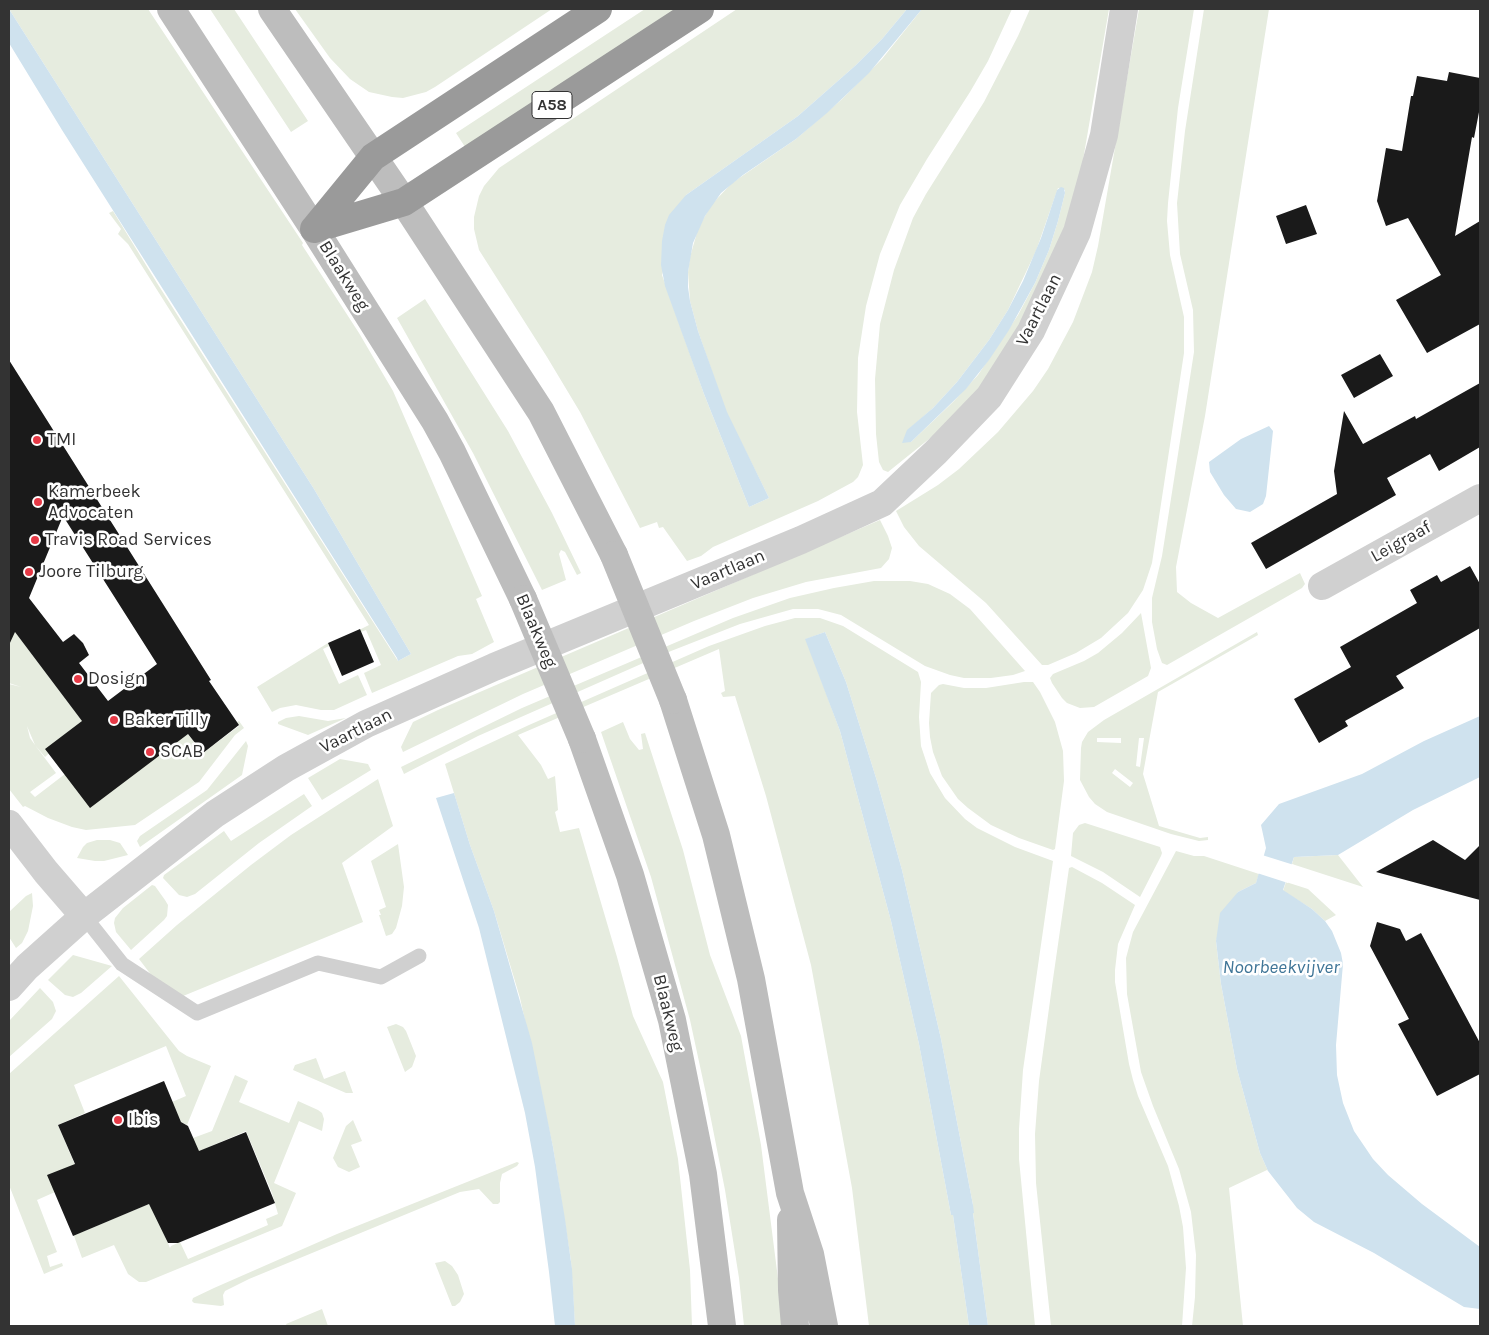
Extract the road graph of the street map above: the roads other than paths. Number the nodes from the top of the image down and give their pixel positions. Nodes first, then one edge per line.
1 (171, 9) edge
2 (272, 9) edge
3 (598, 9) edge
4 (700, 9) edge
5 (1124, 9) edge
6 (373, 157) junction
7 (404, 202) junction
8 (314, 229) junction
9 (1480, 498) edge
10 (1322, 586) dead end
11 (9, 824) edge
12 (84, 916) junction
13 (419, 956) dead end
14 (9, 987) edge
15 (790, 1193) junction
16 (722, 1326) edge
17 (795, 1326) edge
18 (824, 1326) edge

1 - 8 main road, Blaakweg
2 - 6 main road
3 - 6 highway
4 - 7 highway, A58
5 - 12 street, Vaartlaan
6 - 7 main road
6 - 8 highway
7 - 8 highway
7 - 15 main road, bridge
8 - 16 main road, Blaakweg, bridge
9 - 10 street, Leigraaf
11 - 12 street
12 - 13 lane
12 - 14 street, Vaartlaan
15 - 17 main road
15 - 18 main road

